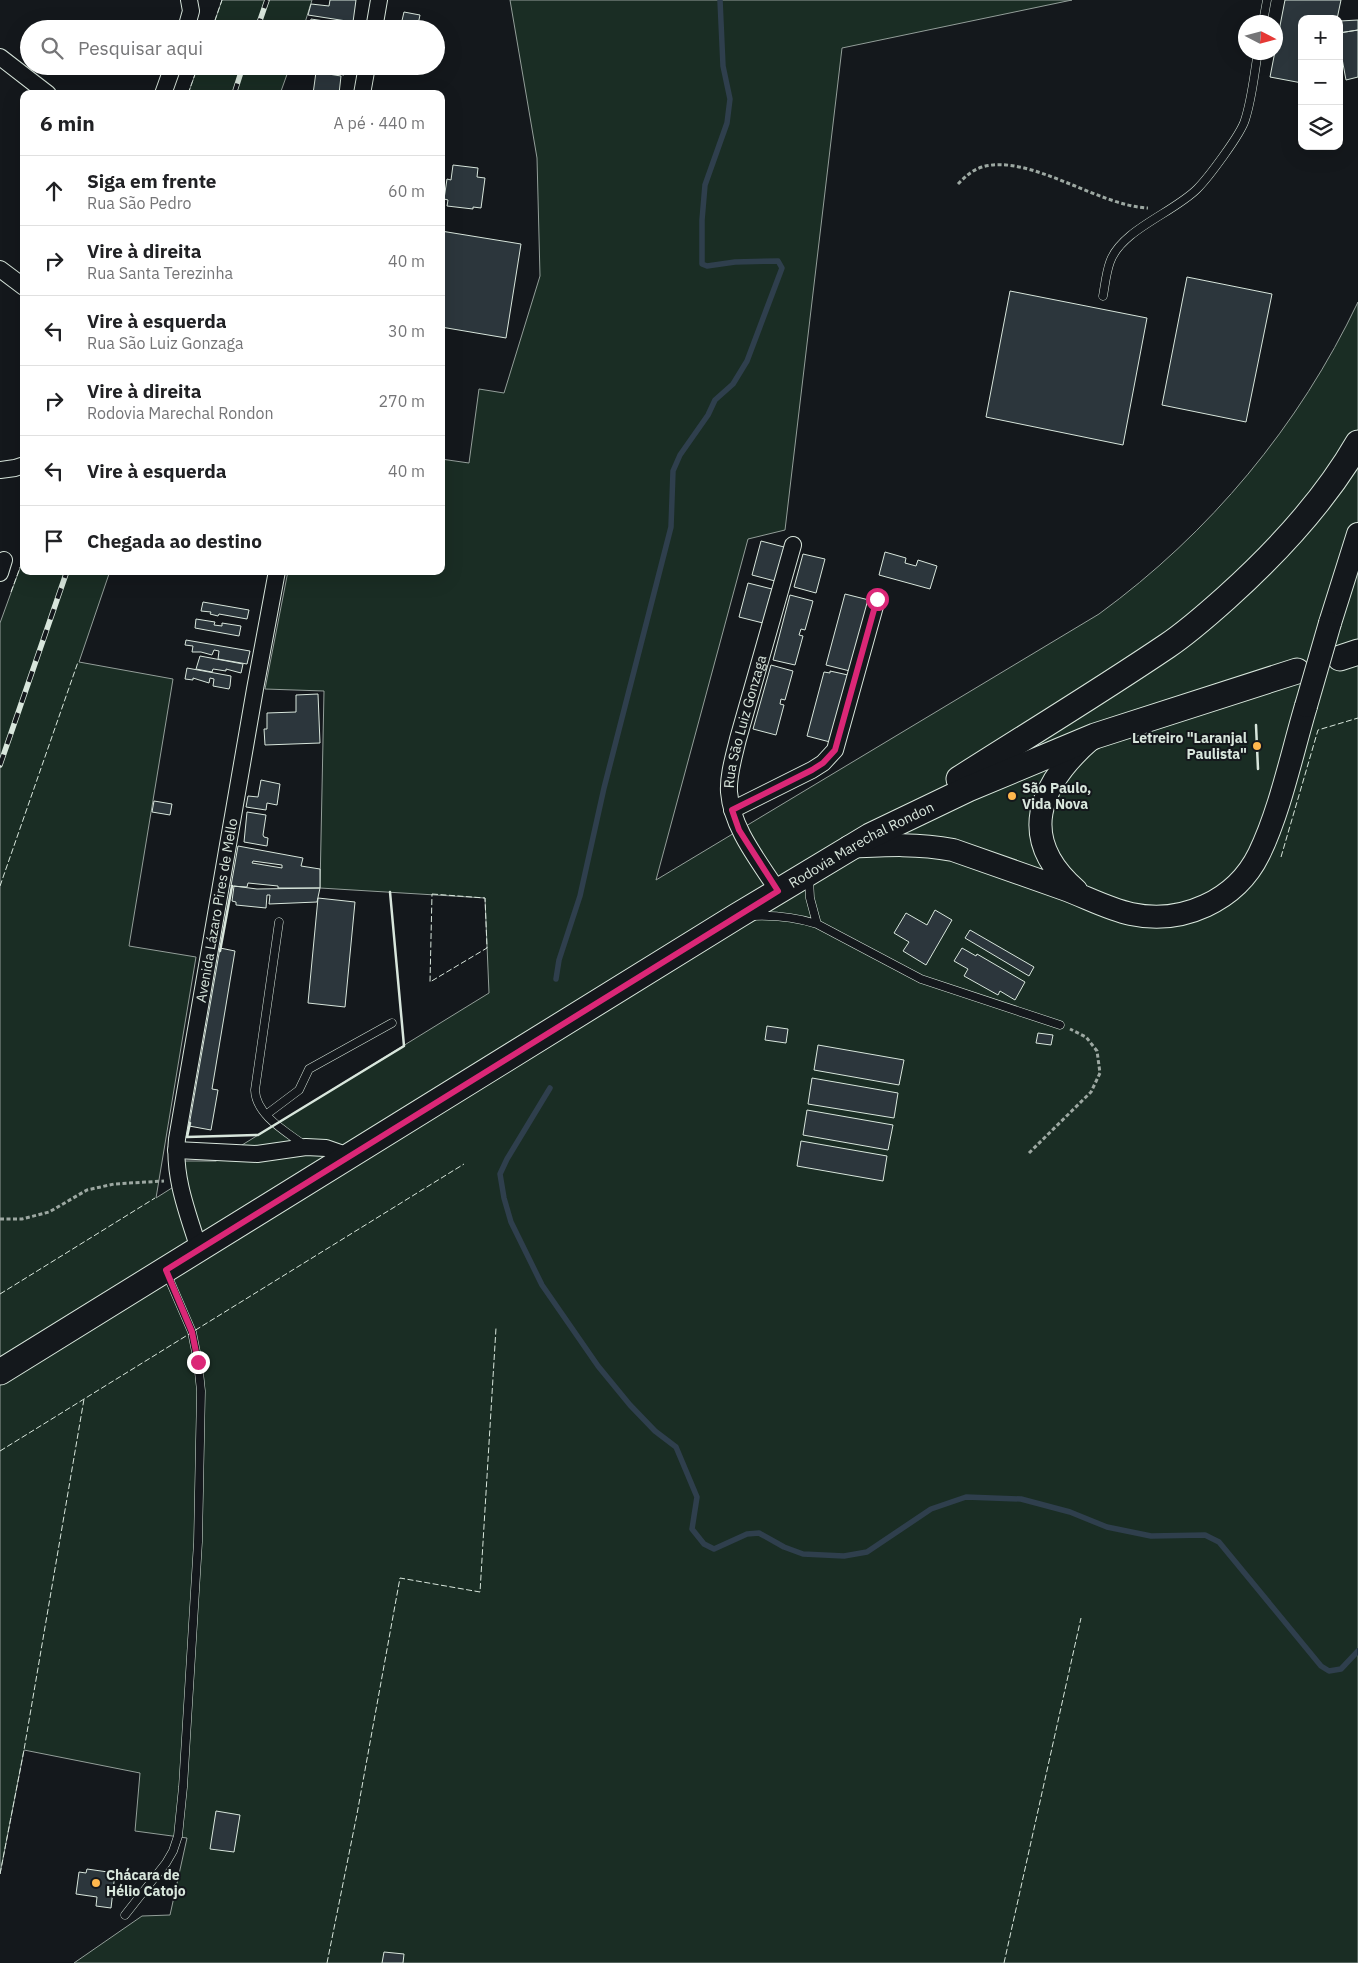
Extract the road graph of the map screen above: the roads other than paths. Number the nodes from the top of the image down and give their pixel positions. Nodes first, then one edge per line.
1 (189, 0) edge
2 (379, 0) edge
3 (1267, 0) edge
4 (1264, 15) edge
5 (188, 20) edge
6 (376, 20) edge
7 (0, 57) edge
8 (1257, 60) edge
9 (20, 72) edge
10 (23, 75) edge
11 (170, 75) edge
12 (365, 75) edge
13 (43, 90) edge
14 (164, 90) edge
15 (363, 90) edge
16 (0, 269) edge
17 (20, 284) edge
18 (1103, 296) dead end
19 (1358, 443) edge
20 (20, 466) edge
21 (0, 470) edge
22 (1358, 534) edge
23 (793, 545) dead end
24 (276, 575) edge
25 (877, 599) dead end
26 (1296, 671) dead end
27 (1095, 736) junction
28 (732, 810) junction
29 (859, 841) junction
30 (810, 872) junction
31 (778, 891) junction
32 (1083, 896) junction
33 (737, 916) junction
34 (279, 922) dead end
35 (817, 924) junction
36 (392, 1023) dead end
37 (1060, 1025) road end
38 (267, 1114) junction
39 (306, 1147) junction
40 (176, 1150) junction
41 (349, 1156) junction
42 (199, 1249) junction
43 (166, 1270) junction
44 (0, 1372) edge
45 (125, 1915) dead end

1 - 5 street
2 - 6 street
3 - 4 lane
7 - 9 street
8 - 18 lane
10 - 13 street
11 - 14 street
12 - 15 street
16 - 17 street
19 - 29 main road
20 - 21 street
22 - 32 main road, bridge
23 - 28 street, Rua São Luiz Gonzaga
24 - 40 street, Avenida Lázaro Pires de Mello
25 - 28 street
26 - 27 main road, Rodovia Marechal Rondon
27 - 29 main road, Rodovia Marechal Rondon
27 - 32 main road
28 - 31 street, Rua São Luiz Gonzaga
29 - 30 main road, Rodovia Marechal Rondon
29 - 32 main road
30 - 31 main road, Rodovia Marechal Rondon
30 - 35 lane
31 - 33 main road, Rodovia Marechal Rondon
33 - 35 lane
33 - 41 main road, Rodovia Marechal Rondon
34 - 38 lane
35 - 37 lane
36 - 38 lane
38 - 39 lane
39 - 40 street
39 - 41 street
40 - 42 street, Avenida Lázaro Pires de Mello
41 - 42 main road, Rodovia Marechal Rondon
42 - 43 main road, Rodovia Marechal Rondon
43 - 44 main road, Rodovia Marechal Rondon
43 - 45 lane

